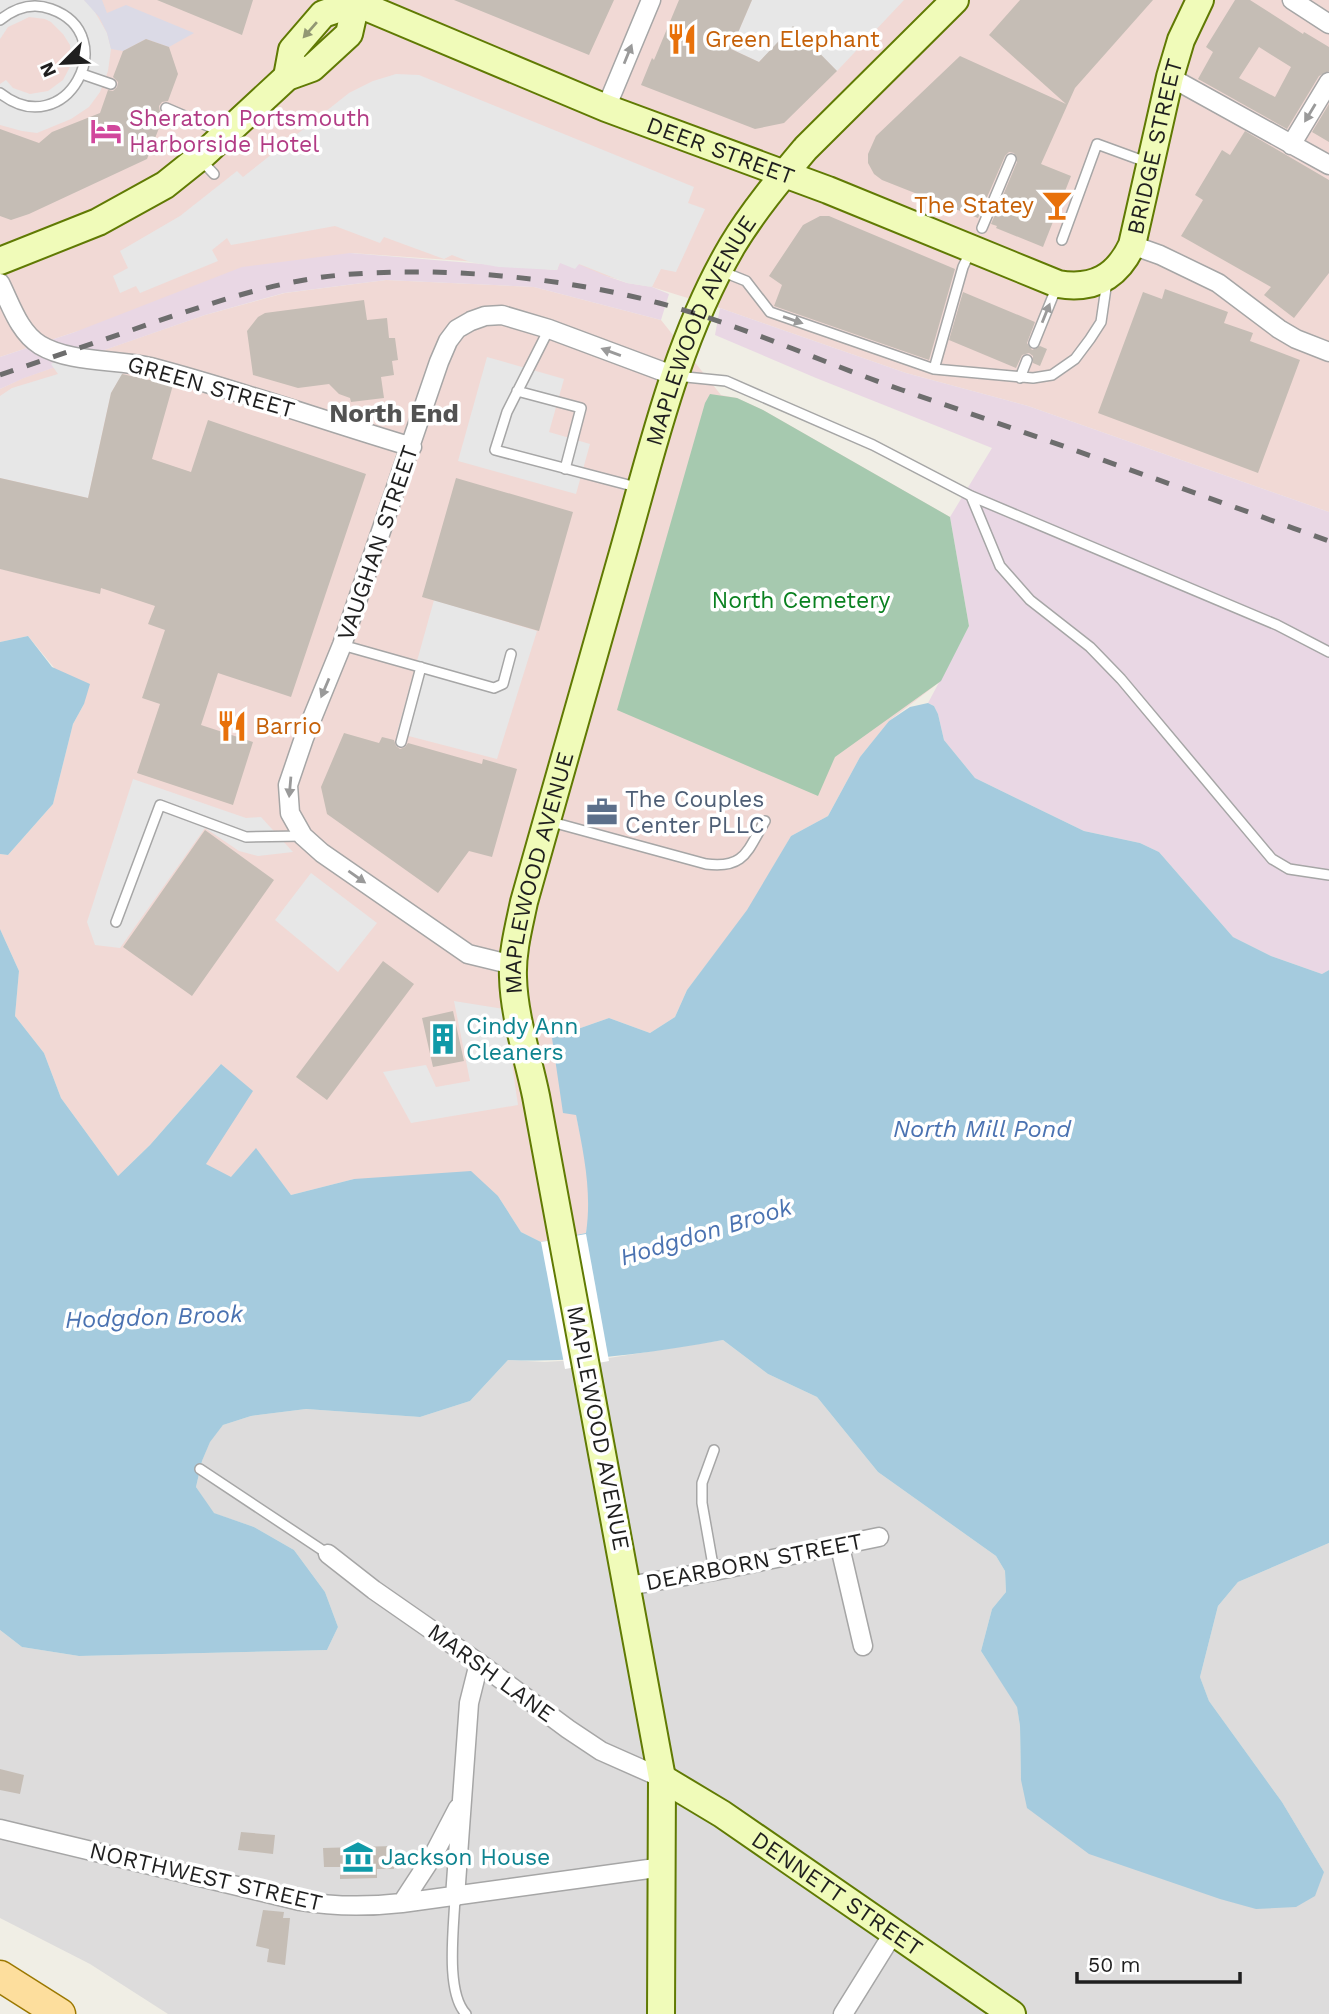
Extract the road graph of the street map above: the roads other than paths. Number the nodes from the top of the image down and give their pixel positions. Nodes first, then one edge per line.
1 (651, 0) edge
2 (955, 0) edge
3 (1200, 0) edge
4 (1292, 0) edge
5 (352, 1) edge
6 (0, 20) edge
7 (1329, 24) edge
8 (82, 74) junction
9 (1170, 77) junction
10 (1329, 82) edge
11 (111, 83) dead end
12 (0, 93) edge
13 (166, 108) dead end
14 (606, 108) junction
15 (227, 135) junction
16 (1291, 145) junction
17 (1011, 159) dead end
18 (1151, 163) junction
19 (1329, 165) edge
20 (784, 174) junction
21 (977, 238) junction
22 (1062, 240) dead end
23 (1132, 245) junction
24 (0, 261) edge
25 (719, 271) junction
26 (1102, 279) junction
27 (0, 283) edge
28 (1058, 284) junction
29 (550, 329) junction
30 (1034, 343) dead end
31 (1329, 352) edge
32 (1027, 360) dead end
33 (934, 369) junction
34 (675, 376) junction
35 (1020, 378) junction
36 (517, 391) junction
37 (412, 447) junction
38 (565, 469) junction
39 (641, 489) junction
40 (971, 496) junction
41 (342, 645) junction
42 (1329, 652) edge
43 (511, 654) dead end
44 (421, 667) junction
45 (401, 742) dead end
46 (547, 820) junction
47 (765, 821) dead end
48 (303, 836) junction
49 (1329, 875) edge
50 (116, 922) dead end
51 (513, 965) junction
52 (713, 1450) dead end
53 (200, 1469) dead end
54 (879, 1537) dead end
55 (840, 1546) junction
56 (328, 1554) joint
57 (714, 1571) junction
58 (628, 1586) junction
59 (863, 1646) dead end
60 (479, 1663) junction
61 (662, 1778) junction
62 (462, 1802) junction
63 (0, 1829) edge
64 (663, 1867) junction
65 (455, 1897) junction
66 (402, 1903) junction
67 (894, 1932) junction
68 (0, 1976) edge
69 (60, 2014) edge
70 (466, 2014) edge
71 (661, 2014) edge
72 (843, 2014) edge
73 (1012, 2014) edge

14 -> 1 street
2 - 20 street, MAPLEWOOD AVENUE
3 - 9 street, BRIDGE STREET
4 - 7 street
5 - 14 street, DEER STREET
5 - 15 street
6 - 8 lane
8 - 11 lane
8 - 12 lane
9 - 16 street
9 - 18 street, BRIDGE STREET
10 -> 16 street
13 - 15 lane
14 - 20 street, DEER STREET
15 - 24 street
16 - 19 street
17 - 21 lane
18 - 22 lane
18 - 23 street, BRIDGE STREET
20 - 21 street, DEER STREET
20 - 25 street, MAPLEWOOD AVENUE
21 - 28 street, DEER STREET
21 - 33 lane
23 - 26 street, BRIDGE STREET
23 - 31 street
25 -> 33 lane
25 - 34 street, MAPLEWOOD AVENUE
26 - 28 street, DEER STREET
26 - 35 lane
27 - 37 street, GREEN STREET
30 -> 28 lane
34 -> 29 street, VAUGHAN STREET
29 - 36 lane
29 - 37 street, VAUGHAN STREET
32 - 35 lane
33 - 35 lane
34 - 39 street, MAPLEWOOD AVENUE
34 - 40 lane
36 - 38 lane
36 - 38 lane
37 - 41 street, VAUGHAN STREET
38 - 39 lane
39 - 46 street, MAPLEWOOD AVENUE
40 - 42 lane
40 - 49 lane
41 - 44 lane
41 -> 48 street, VAUGHAN STREET
43 - 44 lane
44 - 45 lane
46 - 47 lane
46 - 51 street, MAPLEWOOD AVENUE
48 - 50 lane
48 -> 51 street
51 - 58 street, MAPLEWOOD AVENUE
52 - 57 lane
53 - 56 lane
54 - 55 street, DEARBORN STREET
55 - 57 street, DEARBORN STREET
55 - 59 street
56 - 60 street, MARSH LANE
57 - 58 street, DEARBORN STREET
58 - 61 street, MAPLEWOOD AVENUE
60 - 61 street, MARSH LANE
60 - 62 street
61 - 64 street, MAPLEWOOD AVENUE
61 - 67 street, DENNETT STREET
62 - 65 street
62 - 66 street
63 - 66 street, NORTHWEST STREET
64 - 65 street, NORTHWEST STREET
64 - 71 street, MAPLEWOOD AVENUE
65 - 66 street, NORTHWEST STREET
65 - 70 lane
67 - 72 street
67 - 73 street, DENNETT STREET
68 - 69 main road

